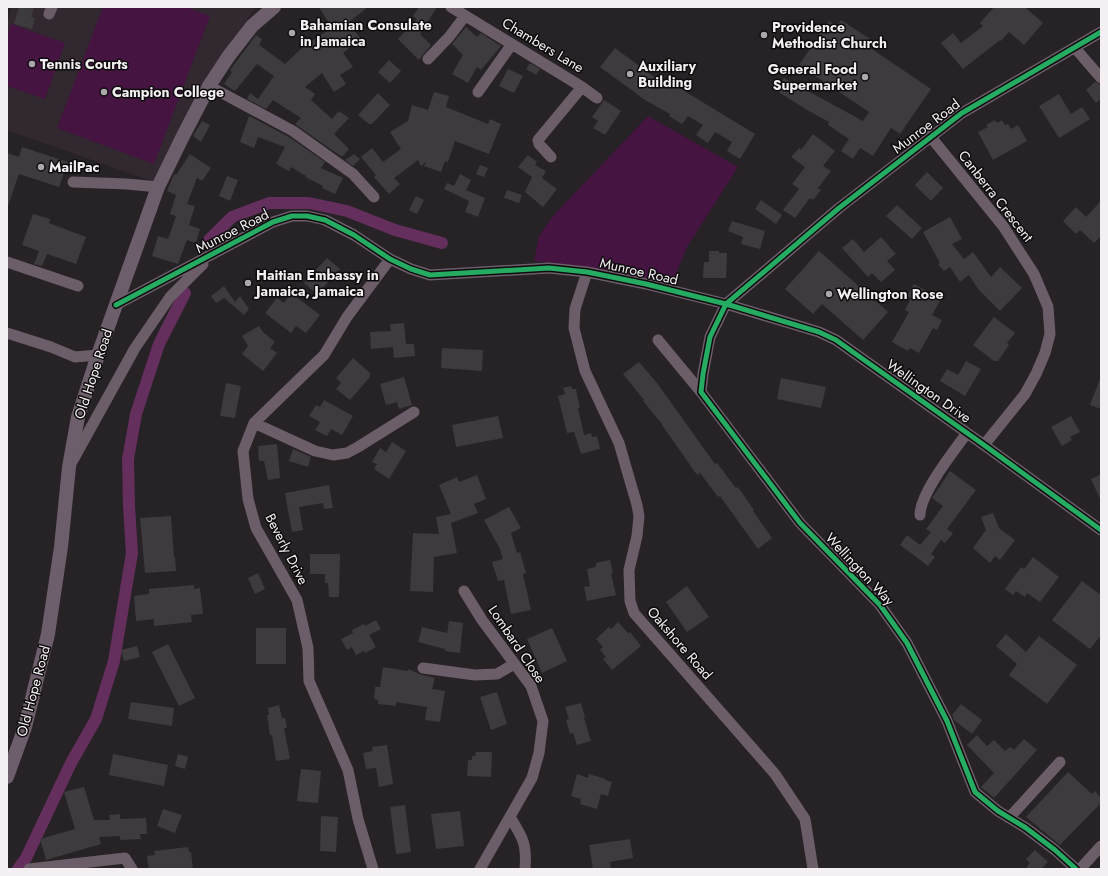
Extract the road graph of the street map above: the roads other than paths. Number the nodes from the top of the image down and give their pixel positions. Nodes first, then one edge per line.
1 (274, 7) edge
2 (451, 7) edge
3 (465, 16) junction
4 (1101, 32) edge
5 (512, 44) junction
6 (1075, 48) junction
7 (428, 59) dead end
8 (1101, 78) edge
9 (209, 86) junction
10 (582, 86) junction
11 (478, 92) dead end
12 (597, 98) dead end
13 (930, 136) junction
14 (551, 157) dead end
15 (73, 182) dead end
16 (158, 187) junction
17 (374, 197) dead end
18 (213, 253) junction
19 (390, 258) junction
20 (7, 262) edge
21 (586, 272) junction
22 (78, 286) dead end
23 (726, 304) junction
24 (116, 305) junction
25 (7, 333) edge
26 (658, 340) dead end
27 (98, 355) junction
28 (701, 392) junction
29 (414, 412) dead end
30 (254, 423) junction
31 (967, 433) junction
32 (984, 445) junction
33 (69, 467) junction
34 (920, 515) dead end
35 (1101, 530) edge
36 (464, 591) dead end
37 (514, 664) junction
38 (423, 668) dead end
39 (1060, 762) dead end
40 (7, 776) edge
41 (510, 817) junction
42 (1009, 818) junction
43 (1101, 846) edge
44 (29, 869) edge
45 (132, 869) edge
46 (372, 869) edge
47 (480, 869) edge
48 (525, 869) edge
49 (813, 869) edge
50 (1076, 869) edge
51 (1080, 869) edge

1 - 9 main road, Old Hope Road
2 - 3 street, Chambers Lane
3 - 5 street, Chambers Lane
3 - 7 street
4 - 6 street, Munroe Road
5 - 10 street, Chambers Lane
5 - 11 street
6 - 8 street
6 - 13 street, Munroe Road
9 - 16 main road, Old Hope Road
9 - 17 street
10 - 12 street, Chambers Lane
10 - 14 street
13 - 23 street, Munroe Road
13 - 32 street, Canberra Crescent
15 - 16 street
16 - 24 main road, Old Hope Road
18 - 19 street, Munroe Road
18 - 24 street, Munroe Road
18 - 33 street, Munroe Road
19 - 21 street, Munroe Road
19 - 30 street, Beverly Drive
20 - 22 street
21 - 23 street, Munroe Road
21 - 49 street, Oakshore Road
23 - 28 street
23 - 31 street, Wellington Drive
24 - 27 main road, Old Hope Road
25 - 27 street
26 - 28 street, Wellington Way
27 - 33 main road, Old Hope Road
28 - 42 street, Wellington Way
29 - 30 street
30 - 46 street, Beverly Drive
31 - 32 street, Wellington Drive
31 - 34 street
32 - 35 street, Wellington Drive
33 - 40 main road, Old Hope Road
36 - 37 street, Lombard Close
37 - 38 street
37 - 41 street, Lombard Close
39 - 42 street
41 - 47 street, Lombard Close
41 - 48 street
42 - 50 street, Wellington Way
43 - 51 street
44 - 45 street

